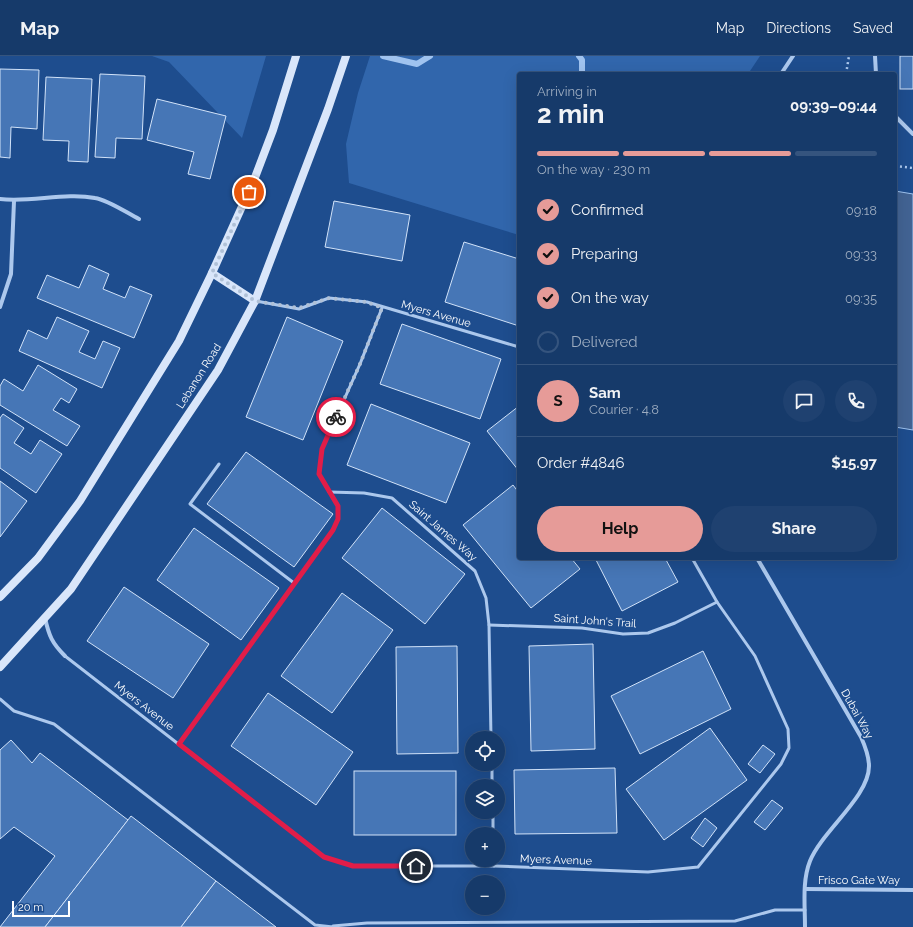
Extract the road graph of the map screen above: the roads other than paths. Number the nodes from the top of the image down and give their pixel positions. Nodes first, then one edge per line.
1 (296, 56) edge
2 (346, 56) edge
3 (793, 56) edge
4 (875, 56) edge
5 (782, 72) edge
6 (876, 72) edge
7 (897, 118) edge
8 (913, 134) edge
9 (0, 199) edge
10 (14, 201) junction
11 (139, 219) dead end
12 (212, 273) junction
13 (255, 301) junction
14 (0, 307) edge
15 (382, 308) junction
16 (517, 346) edge
17 (219, 464) dead end
18 (330, 492) junction
19 (693, 560) edge
20 (758, 560) edge
21 (294, 583) junction
22 (0, 597) edge
23 (717, 602) junction
24 (45, 618) junction
25 (489, 625) junction
26 (64, 656) joint
27 (0, 667) edge
28 (0, 699) edge
29 (491, 731) edge
30 (179, 744) junction
31 (465, 866) edge
32 (505, 866) edge
33 (805, 890) junction
34 (913, 890) edge
35 (805, 910) junction
36 (333, 927) edge
37 (805, 927) edge

1 - 12 main road
2 - 13 main road, Lebanon Road
3 - 5 street
4 - 6 street
7 - 8 street
9 - 10 street
10 - 11 street
10 - 14 street
12 - 13 main road
12 - 22 main road
13 - 15 lane, Myers Avenue
13 - 24 main road, Lebanon Road
15 - 16 lane, Myers Avenue
15 - 18 lane
17 - 21 lane
18 - 21 lane
18 - 25 lane, Saint James Way
19 - 23 lane, Myers Avenue
20 - 33 street, Dubai Way
21 - 30 lane
23 - 25 lane, Saint John's Trail
23 - 32 lane, Myers Avenue
24 - 26 street, Myers Avenue
24 - 27 main road, Lebanon Road
25 - 29 lane, Saint James Way
26 - 30 lane, Myers Avenue
28 - 36 lane
30 - 31 lane, Myers Avenue
33 - 34 street, Frisco Gate Way
33 - 35 street, Dubai Way
35 - 36 lane
35 - 37 street, Dubai Way

